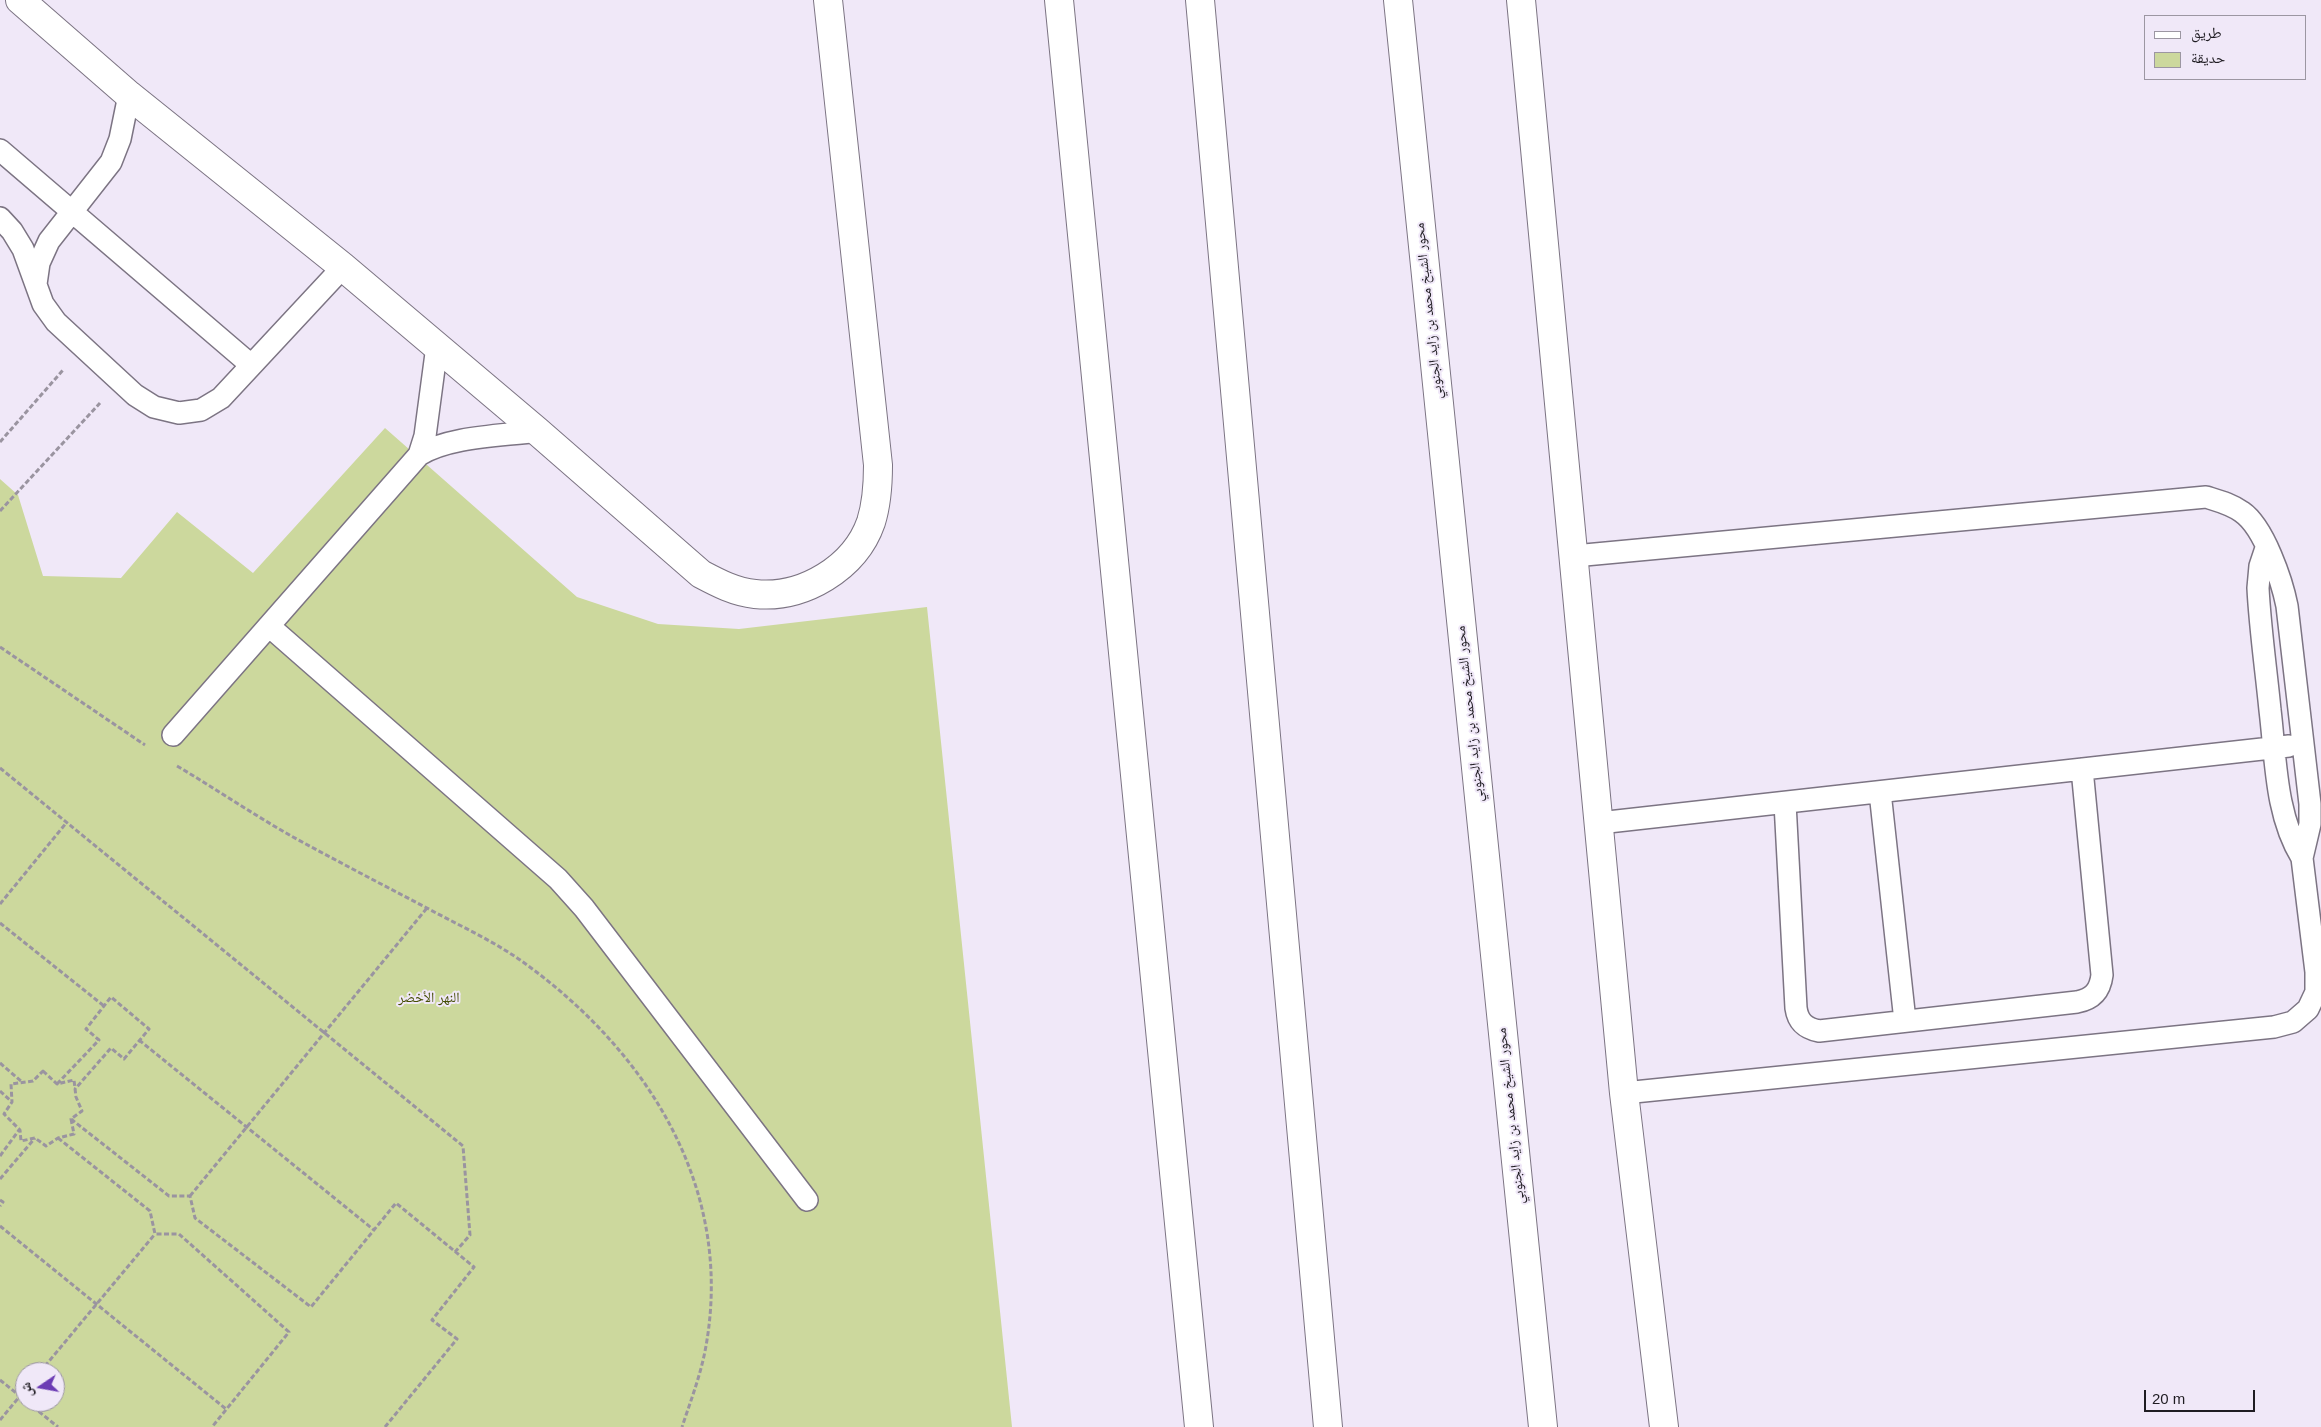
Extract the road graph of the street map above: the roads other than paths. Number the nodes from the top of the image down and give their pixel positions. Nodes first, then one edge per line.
1 (20, 0) edge
2 (828, 0) edge
3 (1059, 0) edge
4 (1200, 0) edge
5 (1398, 0) edge
6 (1521, 0) edge
7 (129, 95) junction
8 (0, 150) edge
9 (71, 211) junction
10 (0, 218) edge
11 (344, 267) junction
12 (36, 284) junction
13 (436, 346) junction
14 (251, 366) junction
15 (537, 431) junction
16 (419, 455) junction
17 (2266, 548) junction
18 (1574, 556) junction
19 (269, 626) junction
20 (173, 735) dead end
21 (2303, 745) junction
22 (2274, 748) junction
23 (2082, 769) junction
24 (1880, 792) junction
25 (1784, 803) junction
26 (1598, 823) junction
27 (2302, 858) junction
28 (1905, 1021) junction
29 (1624, 1093) junction
30 (807, 1200) dead end
31 (1199, 1427) edge
32 (1328, 1427) edge
33 (1543, 1427) edge
34 (1664, 1427) edge

1 - 7 main road
2 - 15 main road
3 - 31 main road
4 - 32 main road
5 - 33 main road, محور الشيخ محمد بن زايد الجنوبي
6 - 18 main road
7 - 9 lane
7 - 11 main road
8 - 9 lane
9 - 12 lane
9 - 14 lane
10 - 12 lane
11 - 13 main road
11 - 14 lane
12 - 14 lane
13 - 15 main road
13 - 16 lane
15 - 16 lane
16 - 19 lane
17 - 18 lane
17 - 21 lane
17 - 22 lane
18 - 26 main road
19 - 20 lane
19 - 30 lane
21 - 22 lane
21 - 27 lane
22 - 23 lane
22 - 27 lane
23 - 24 lane
23 - 28 lane
24 - 25 lane
24 - 28 lane
25 - 26 lane
25 - 28 lane
26 - 29 main road
27 - 29 lane
29 - 34 main road

